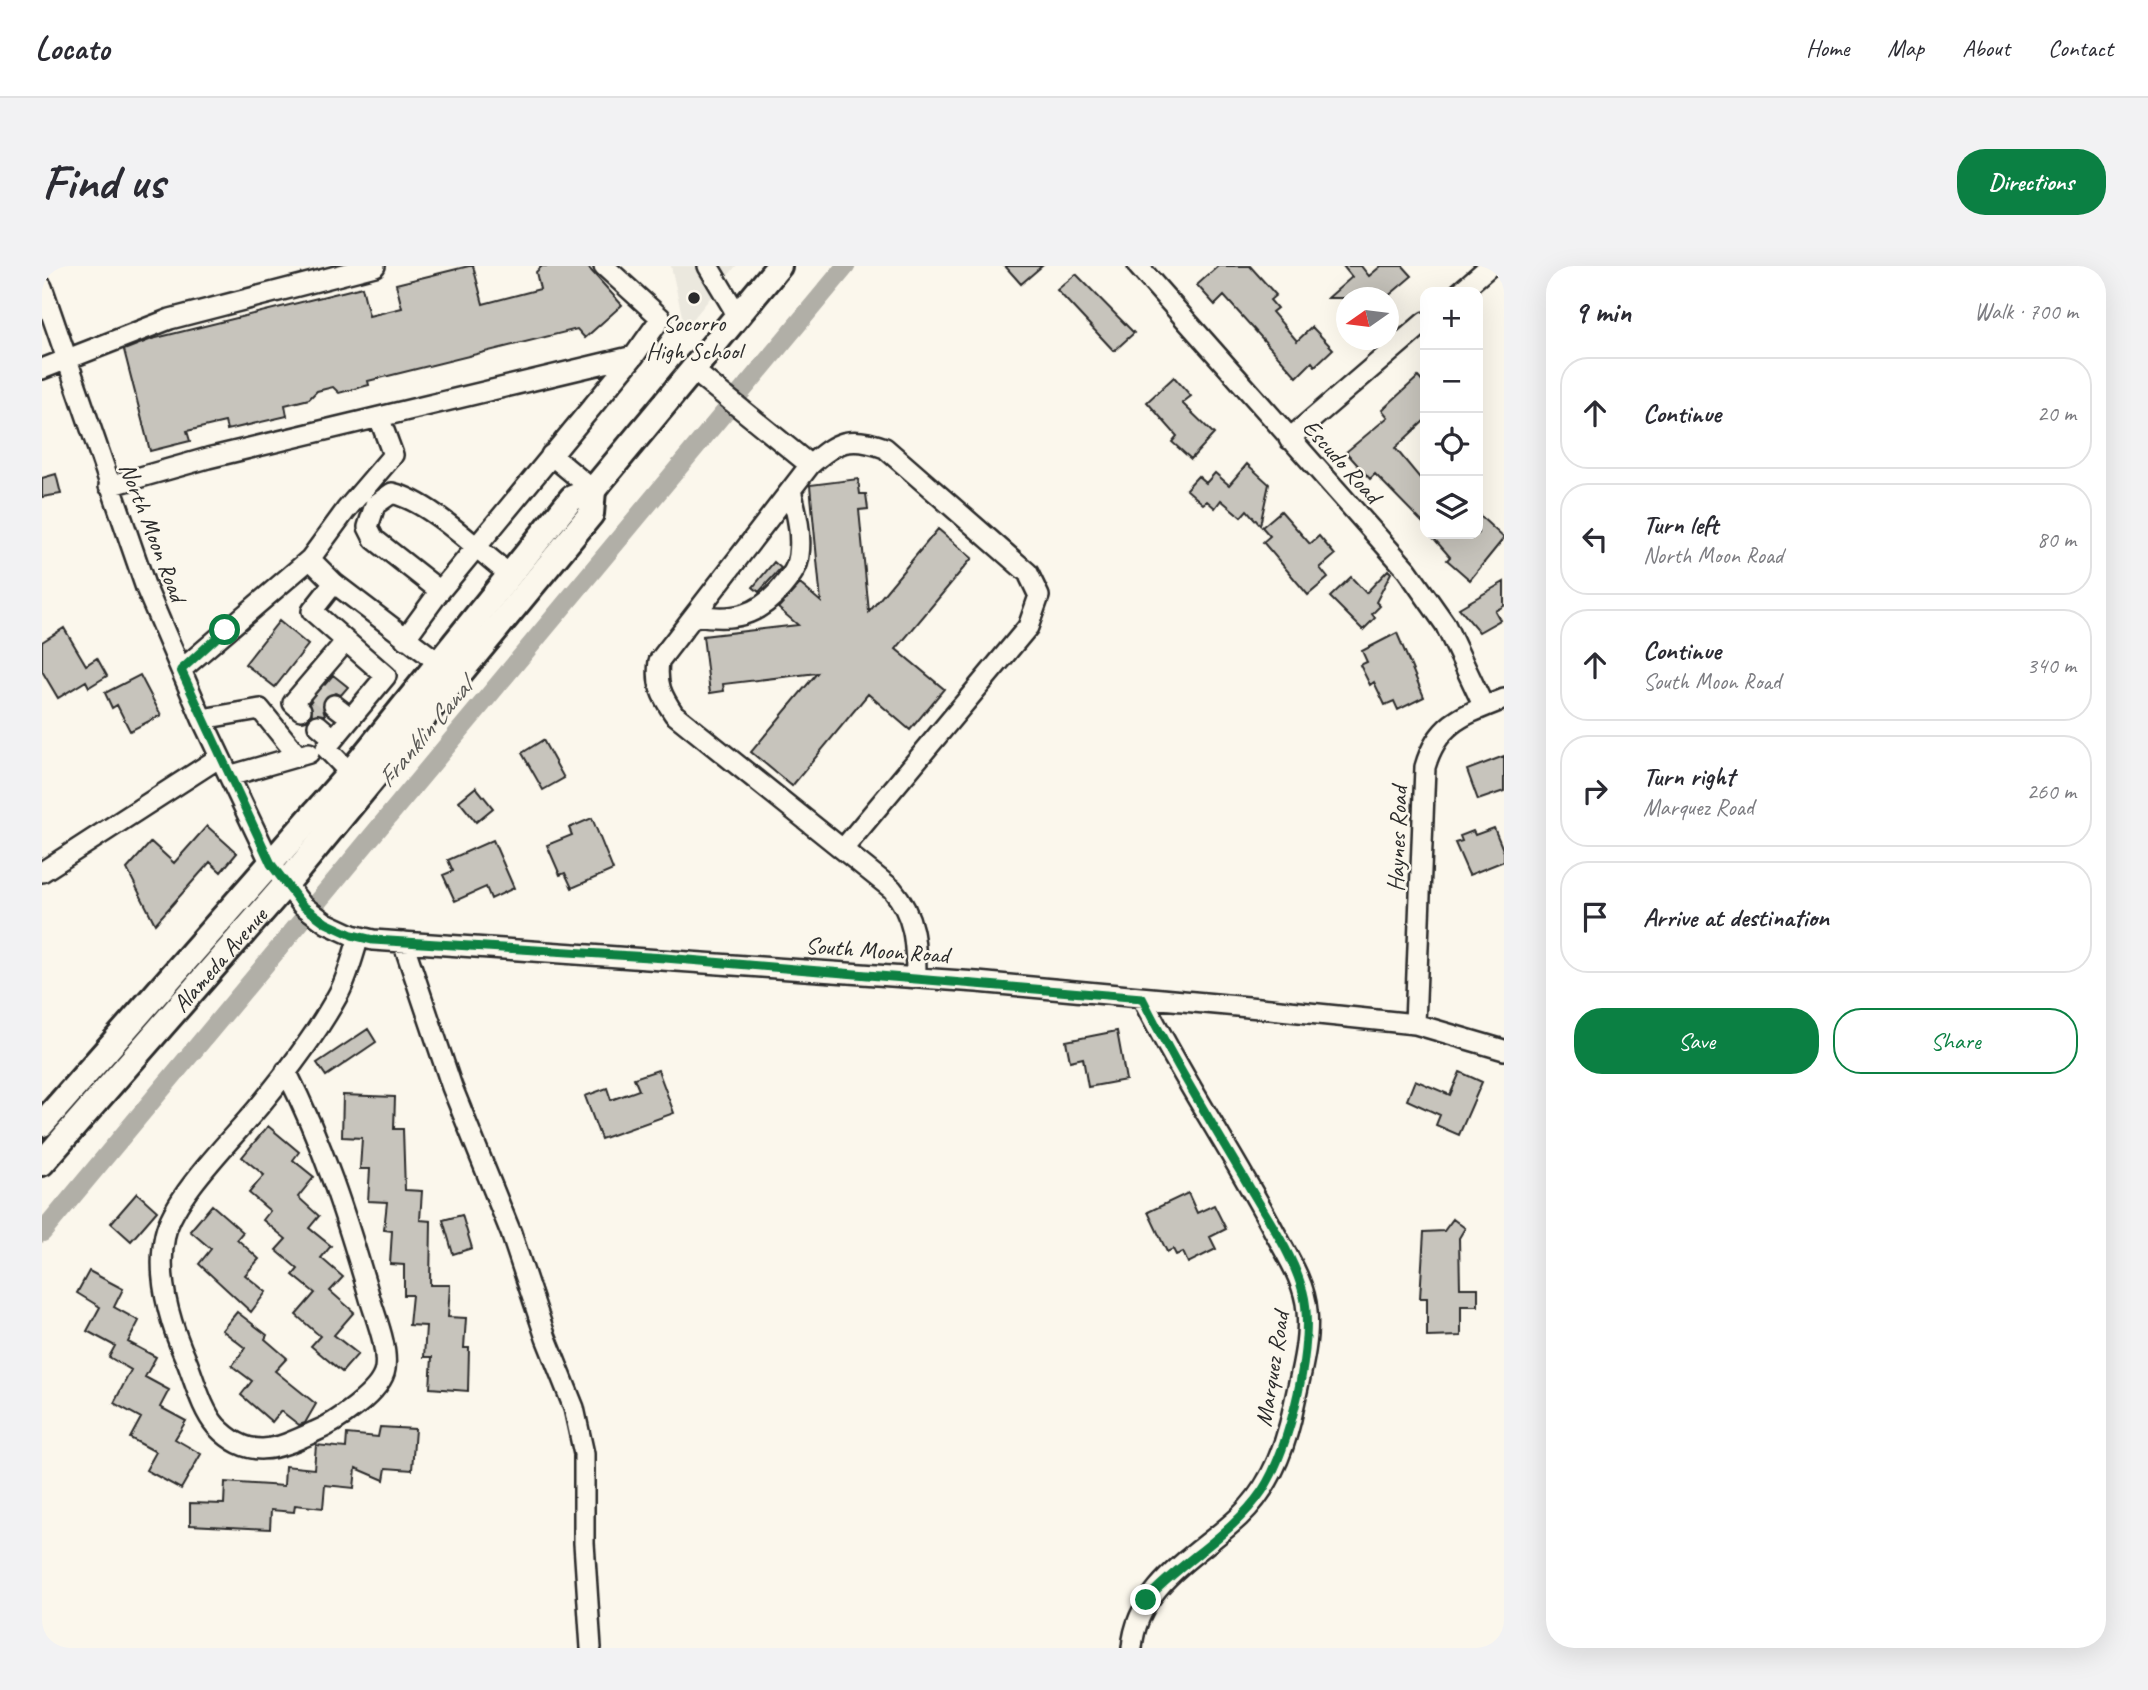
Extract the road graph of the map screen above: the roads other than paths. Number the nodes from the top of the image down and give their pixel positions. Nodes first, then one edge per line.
1 (375, 266) edge
2 (604, 266) edge
3 (708, 266) edge
4 (779, 266) edge
5 (1138, 266) edge
6 (1490, 266) edge
7 (42, 287) edge
8 (1466, 287) edge
9 (738, 316) junction
10 (1420, 326) edge
11 (634, 356) junction
12 (68, 359) junction
13 (42, 369) edge
14 (693, 370) junction
15 (379, 417) junction
16 (1289, 439) junction
17 (551, 455) junction
18 (810, 466) junction
19 (109, 486) junction
20 (593, 490) junction
21 (791, 490) junction
22 (474, 548) junction
23 (310, 559) junction
24 (509, 574) junction
25 (334, 583) junction
26 (440, 592) junction
27 (695, 615) junction
28 (405, 639) junction
29 (346, 641) junction
30 (439, 663) junction
31 (181, 670) junction
32 (368, 698) junction
33 (1504, 699) edge
34 (334, 705) tunnel mouth
35 (1483, 707) junction
36 (260, 709) junction
37 (351, 718) junction
38 (202, 719) junction
39 (392, 720) junction
40 (318, 725) dead end
41 (330, 743) junction
42 (298, 756) junction
43 (220, 757) junction
44 (350, 773) junction
45 (229, 776) junction
46 (843, 849) junction
47 (271, 864) junction
48 (42, 872) edge
49 (291, 891) junction
50 (359, 937) junction
51 (403, 942) junction
52 (916, 977) junction
53 (1142, 998) junction
54 (1415, 1024) junction
55 (1504, 1050) edge
56 (286, 1071) junction
57 (42, 1124) edge
58 (42, 1163) edge
59 (592, 1648) edge
60 (1132, 1648) edge

1 - 12 street
2 - 11 street
3 - 9 street
4 - 9 main road, Alameda Avenue
5 - 16 street, Escudo Road
6 - 8 street
7 - 12 street, North Moon Road
9 - 14 main road, Alameda Avenue
10 - 16 street
11 - 15 street
11 - 17 street
12 - 13 street
12 - 19 street, North Moon Road
14 - 18 street
14 - 20 main road, Alameda Avenue
15 - 19 street
15 - 23 street
16 - 35 street, Escudo Road
17 - 20 street
17 - 22 street
18 - 21 street
18 - 46 street
19 - 31 street, North Moon Road
20 - 24 main road, Alameda Avenue
20 - 49 main road, Alameda Avenue
21 - 27 street
21 - 27 street
22 - 24 street
22 - 26 street
22 - 26 street
23 - 25 street
23 - 31 street
24 - 30 main road, Alameda Avenue
25 - 28 street
25 - 29 street
26 - 28 street
27 - 46 street
28 - 30 street
29 - 32 street
29 - 36 street
30 - 39 main road, Alameda Avenue
31 - 38 street, North Moon Road
32 - 37 street
32 - 39 street
33 - 35 street, Haynes Road
34 - 37 street
35 - 54 street, Haynes Road
36 - 38 street
36 - 42 street
37 - 41 street
38 - 43 street, North Moon Road
39 - 44 main road, Alameda Avenue
40 - 41 street
41 - 42 street
41 - 44 street
42 - 45 street
43 - 45 street, North Moon Road
43 - 48 street
44 - 47 main road, Alameda Avenue
45 - 47 street, North Moon Road
46 - 52 street
47 - 49 street, South Moon Road
47 - 57 main road, Alameda Avenue
49 - 50 street, South Moon Road
49 - 58 main road, Alameda Avenue
50 - 51 street, South Moon Road
50 - 56 street
51 - 52 street, South Moon Road
51 - 59 street
52 - 53 street, South Moon Road
53 - 54 street, South Moon Road
53 - 60 street, Marquez Road
54 - 55 street, South Moon Road
56 - 56 street

